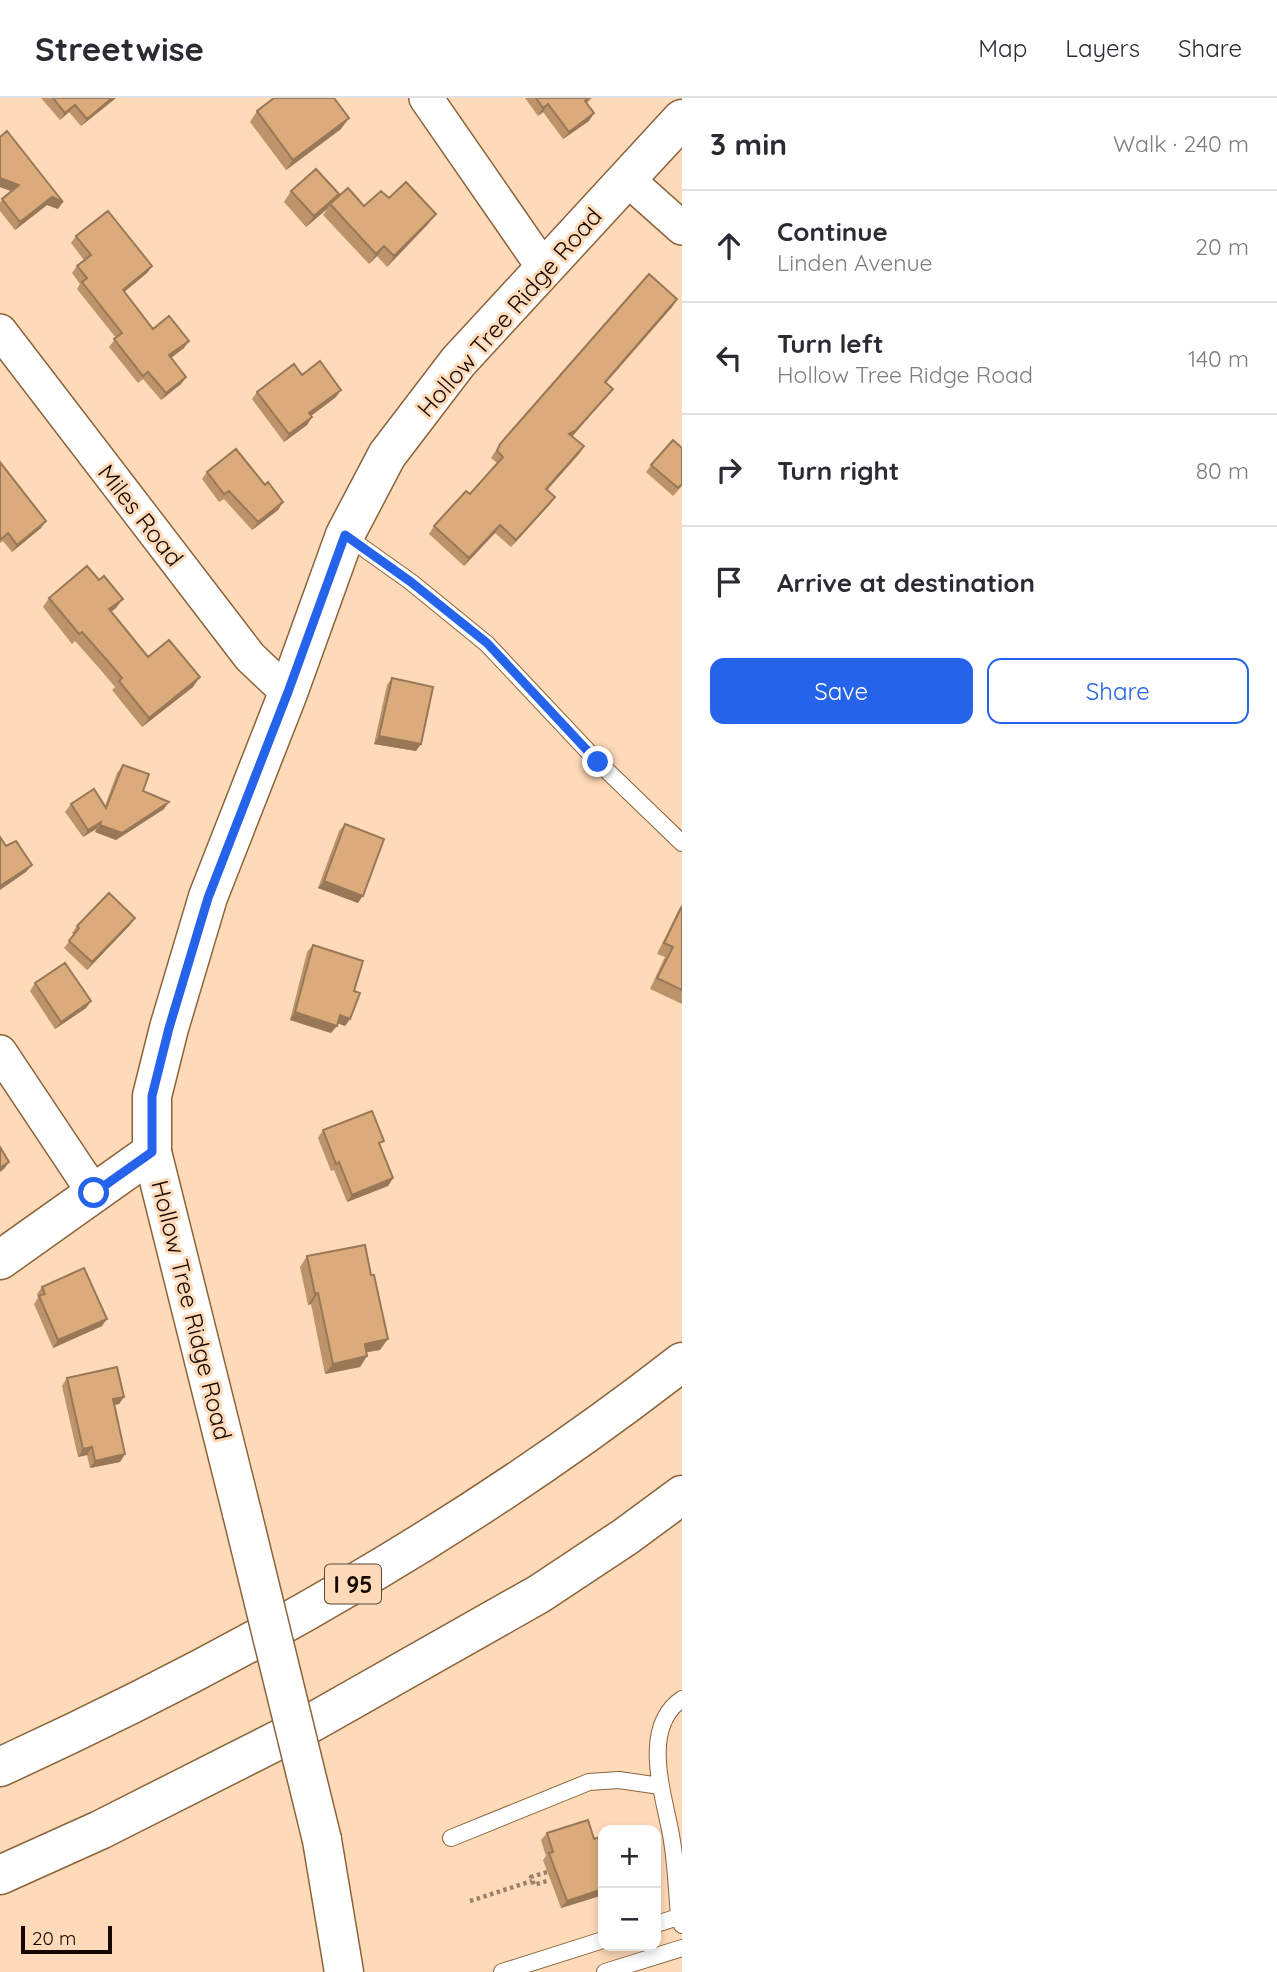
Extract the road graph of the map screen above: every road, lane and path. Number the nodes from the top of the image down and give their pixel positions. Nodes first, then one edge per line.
1 (426, 98) edge
2 (682, 119) edge
3 (628, 179) junction
4 (682, 228) edge
5 (543, 267) junction
6 (0, 331) edge
7 (345, 535) junction
8 (288, 692) junction
9 (682, 843) edge
10 (0, 1052) edge
11 (152, 1152) junction
12 (94, 1193) junction
13 (0, 1261) edge
14 (682, 1362) edge
15 (682, 1495) edge
16 (682, 1515) edge
17 (625, 1537) junction
18 (682, 1699) edge
19 (0, 1767) edge
20 (660, 1786) junction
21 (451, 1838) dead end
22 (678, 1860) edge
23 (547, 1872) dead end
24 (0, 1875) edge
25 (550, 1880) dead end
26 (532, 1881) junction
27 (470, 1901) dead end
28 (681, 1919) edge
29 (661, 1923) edge
30 (598, 1942) edge
31 (682, 1948) edge
32 (344, 1972) edge
33 (502, 1972) edge
34 (605, 1972) edge

1 - 5 street
2 - 3 main road, Hollow Tree Ridge Road
3 - 4 street
3 - 5 main road, Hollow Tree Ridge Road
5 - 7 main road, Hollow Tree Ridge Road
6 - 8 street, Miles Road
7 - 8 main road, Hollow Tree Ridge Road
7 - 9 lane
8 - 11 main road, Hollow Tree Ridge Road
10 - 12 street
11 - 12 main road
11 - 32 main road, Hollow Tree Ridge Road, bridge
12 - 13 main road
14 - 19 main road, I 95
15 - 17 main road
16 - 17 main road
17 - 24 main road
18 - 20 lane
20 - 21 lane
20 - 22 lane
22 - 28 lane
23 - 26 path
25 - 26 path
26 - 27 path
28 - 29 lane
30 - 33 lane
31 - 34 lane

